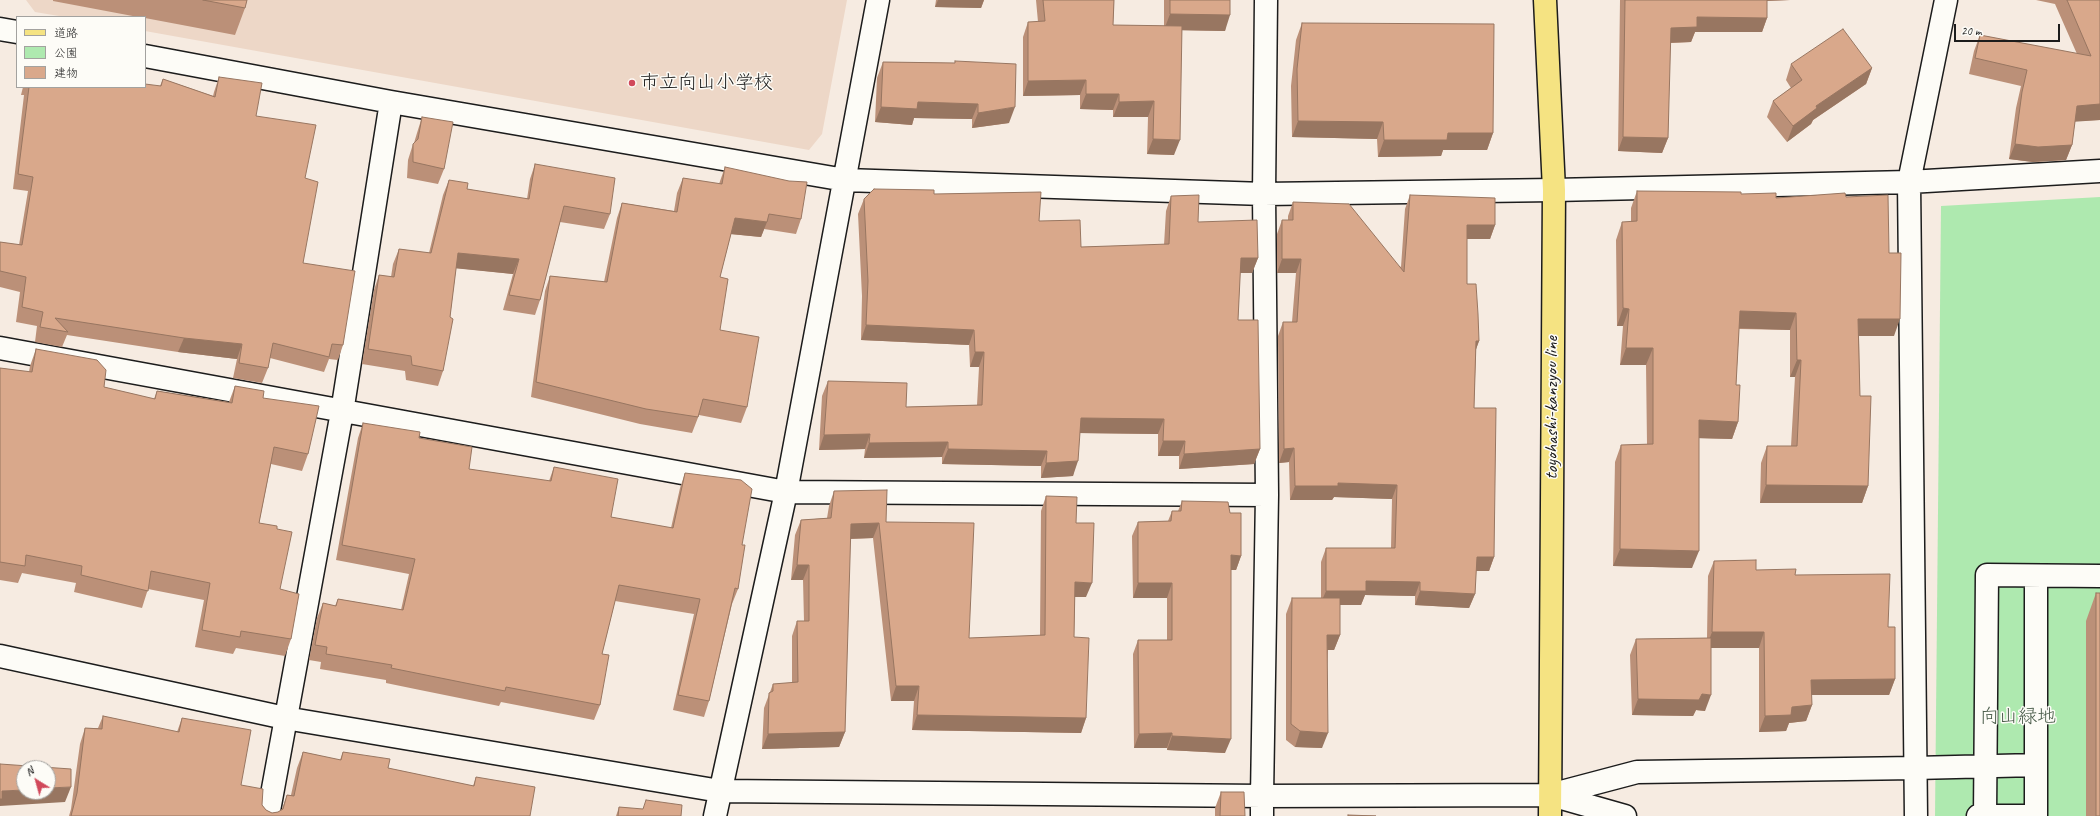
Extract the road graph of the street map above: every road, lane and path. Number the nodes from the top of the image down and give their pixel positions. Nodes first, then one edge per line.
1 (878, 0) edge
2 (1266, 0) edge
3 (1545, 0) edge
4 (1946, 0) edge
5 (0, 29) edge
6 (16, 32) edge
7 (146, 56) edge
8 (391, 102) junction
9 (2100, 171) edge
10 (845, 180) junction
11 (1910, 182) junction
12 (1554, 190) junction
13 (1264, 194) junction
14 (0, 348) edge
15 (342, 412) junction
16 (786, 492) junction
17 (1267, 495) junction
18 (2036, 576) junction
19 (2100, 576) edge
20 (0, 656) edge
21 (286, 718) junction
22 (2036, 765) junction
23 (1986, 767) junction
24 (1915, 768) junction
25 (720, 791) junction
26 (1550, 805) edge
27 (1262, 806) edge
28 (268, 816) edge
29 (715, 816) edge
30 (1625, 816) edge
31 (1916, 816) edge
32 (1978, 816) edge
33 (1986, 816) edge
34 (2036, 816) edge

1 - 10 street
2 - 13 street
3 - 12 main road, toyohashi-kanzyou line
4 - 11 street
5 - 6 street
7 - 8 street
8 - 10 street
8 - 15 street
9 - 11 street
10 - 13 street
10 - 16 street
11 - 12 street
11 - 24 street
12 - 13 street
12 - 26 main road, toyohashi-kanzyou line
13 - 17 street
14 - 15 street
15 - 16 street
15 - 21 street
16 - 17 street
16 - 25 street
17 - 27 street
18 - 19 street
18 - 22 street
18 - 23 street
20 - 21 street
21 - 25 street
21 - 28 street
22 - 23 street
22 - 34 street
23 - 24 street
23 - 33 street
24 - 26 street
24 - 31 street
25 - 27 street
25 - 29 street
26 - 27 street
26 - 30 street
32 - 33 street
33 - 34 street

